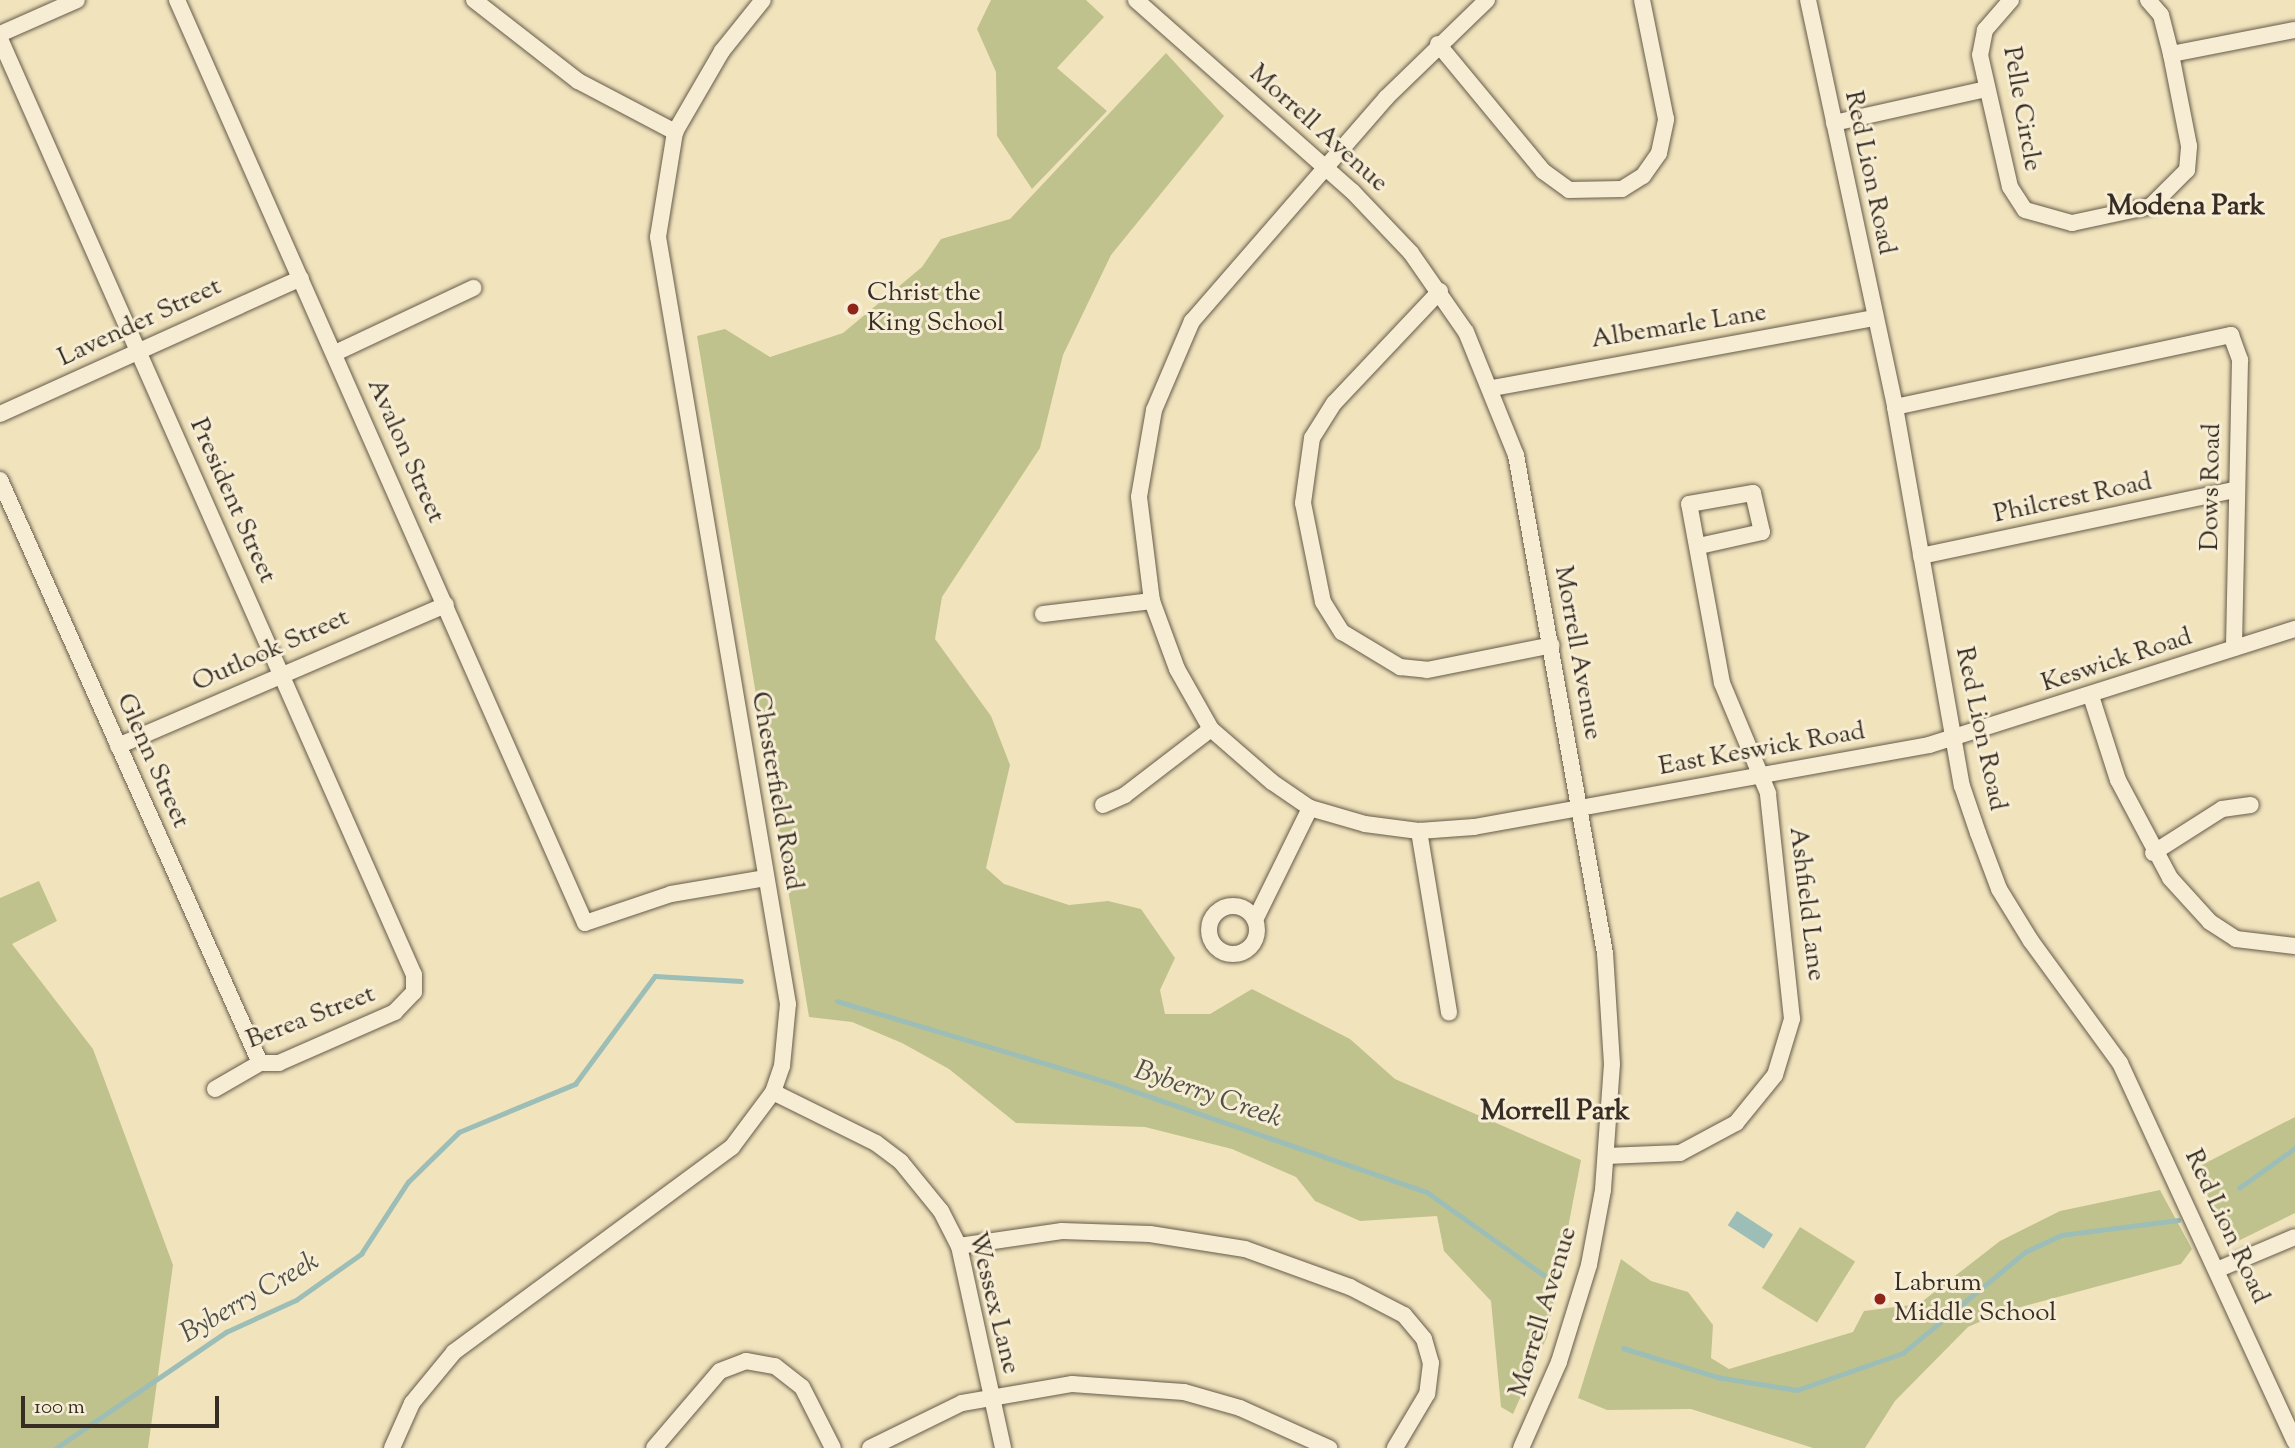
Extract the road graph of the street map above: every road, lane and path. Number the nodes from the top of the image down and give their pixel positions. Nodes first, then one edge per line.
1 (77, 0) edge
2 (177, 0) edge
3 (474, 0) edge
4 (763, 0) edge
5 (1136, 0) edge
6 (1487, 0) edge
7 (1642, 0) edge
8 (1808, 0) edge
9 (2011, 0) edge
10 (2148, 0) edge
11 (2295, 30) edge
12 (0, 36) edge
13 (1438, 44) junction
14 (2171, 54) junction
15 (1986, 89) junction
16 (1834, 123) junction
17 (675, 132) junction
18 (1326, 167) junction
19 (301, 278) junction
20 (473, 288) dead end
21 (1440, 291) junction
22 (1874, 318) junction
23 (138, 350) junction
24 (335, 353) junction
25 (1493, 388) junction
26 (1895, 407) junction
27 (0, 414) edge
28 (0, 480) edge
29 (2235, 490) junction
30 (1699, 546) junction
31 (1921, 556) junction
32 (1152, 601) junction
33 (446, 605) junction
34 (1043, 614) dead end
35 (2295, 629) edge
36 (1552, 645) junction
37 (2234, 648) junction
38 (282, 674) junction
39 (2091, 696) junction
40 (1211, 729) junction
41 (1954, 737) junction
42 (118, 746) junction
43 (1760, 775) junction
44 (1103, 805) dead end
45 (2251, 805) dead end
46 (1310, 808) junction
47 (1579, 808) junction
48 (1419, 831) junction
49 (2153, 853) junction
50 (766, 878) junction
51 (1255, 920) dead end
52 (2290, 947) edge
53 (416, 984) joint
54 (1449, 1013) dead end
55 (260, 1062) junction
56 (215, 1088) dead end
57 (773, 1092) junction
58 (1606, 1156) junction
59 (2295, 1237) edge
60 (959, 1246) junction
61 (2219, 1269) junction
62 (991, 1396) junction
63 (2295, 1441) edge
64 (392, 1448) edge
65 (654, 1448) edge
66 (833, 1448) edge
67 (870, 1448) edge
68 (1003, 1448) edge
69 (1329, 1448) edge
70 (1395, 1448) edge
71 (1521, 1448) edge

1 - 12 street
2 - 19 street, Avalon Street
3 - 17 street
4 - 17 street, Chesterfield Road
5 - 18 street, Morrell Avenue
6 - 13 street
7 - 13 street
8 - 16 street, Red Lion Road
9 - 15 street, Pelle Circle
10 - 14 street, Pelle Circle
11 - 14 street
12 - 23 street, President Street
13 - 18 street
14 - 15 street, Pelle Circle
15 - 16 street
16 - 22 street, Red Lion Road
17 - 50 street, Chesterfield Road
18 - 21 street, Morrell Avenue
18 - 32 street
19 - 23 street, Lavender Street
19 - 24 street, Avalon Street
20 - 24 street
21 - 25 street, Morrell Avenue
21 - 36 street
22 - 25 street, Albemarle Lane
22 - 26 street, Red Lion Road
23 - 27 street, Lavender Street
23 - 38 street, President Street
24 - 33 street, Avalon Street
25 - 36 street, Morrell Avenue
26 - 29 street, Dows Road
26 - 31 street, Red Lion Road
28 - 42 street, Glenn Street
29 - 31 street, Philcrest Road
29 - 37 street, Dows Road
30 - 30 street, Ashfield Lane
30 - 43 street, Ashfield Lane
31 - 41 street, Red Lion Road
32 - 34 street
32 - 40 street
33 - 38 street, Outlook Street
33 - 50 street, Avalon Street
35 - 37 street, Keswick Road
36 - 47 street, Morrell Avenue
37 - 39 street, Keswick Road
38 - 42 street, Outlook Street
38 - 53 street, President Street
39 - 41 street, Keswick Road
39 - 49 street
40 - 44 street
40 - 46 street
41 - 43 street, East Keswick Road
41 - 61 street, Red Lion Road
42 - 55 street, Glenn Street
43 - 47 street, East Keswick Road
43 - 58 street, Ashfield Lane
45 - 49 street
46 - 48 street
46 - 51 street
47 - 48 street, East Keswick Road
47 - 58 street, Morrell Avenue
48 - 54 street
49 - 52 street
50 - 57 street, Chesterfield Road
53 - 55 street, Berea Street
55 - 56 street, Berea Street
57 - 60 street, Wessex Lane
57 - 64 street, Chesterfield Road
58 - 71 street, Morrell Avenue
59 - 61 street
60 - 62 street, Wessex Lane
60 - 70 street
61 - 63 street, Red Lion Road
62 - 67 street
62 - 68 street, Wessex Lane
62 - 69 street
65 - 66 street

